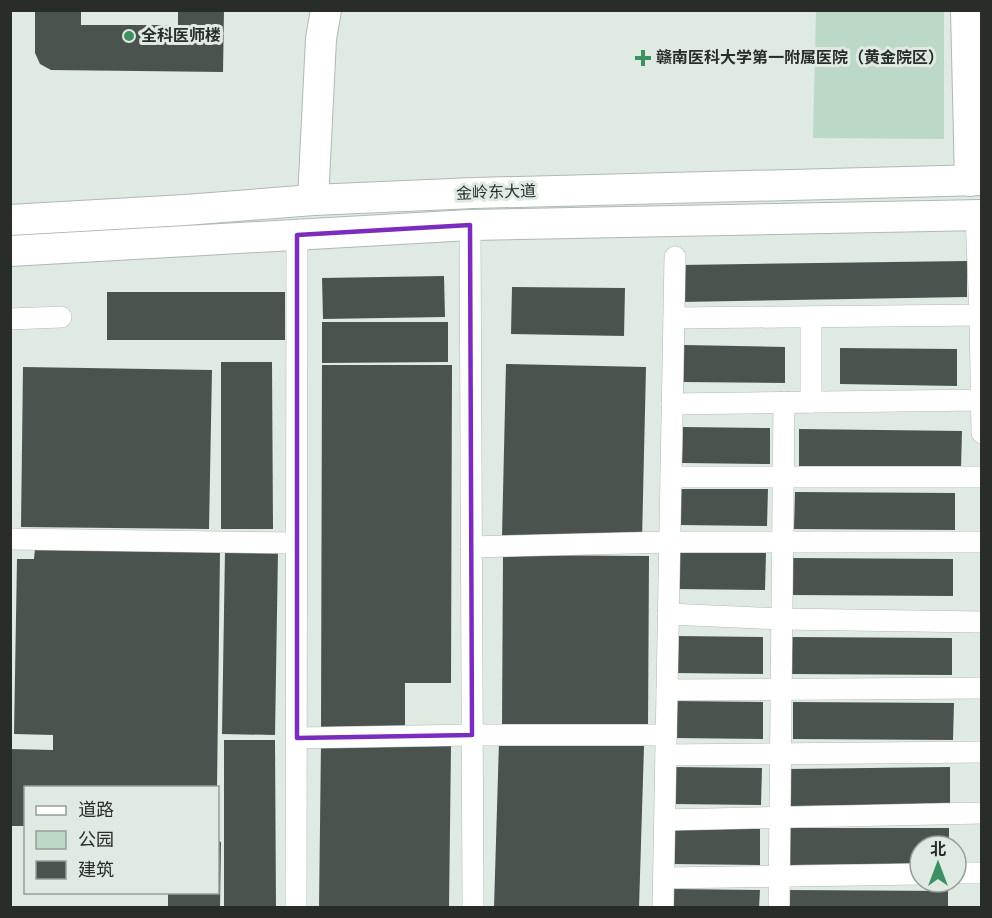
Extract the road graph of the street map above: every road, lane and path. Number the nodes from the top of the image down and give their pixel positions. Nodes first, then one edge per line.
1 (326, 10) edge
2 (971, 15) edge
3 (976, 181) edge
4 (313, 200) junction
5 (185, 210) junction
6 (979, 215) edge
7 (19, 216) edge
8 (470, 225) junction
9 (297, 235) junction
10 (188, 242) junction
11 (16, 253) edge
12 (675, 257) dead end
13 (981, 315) edge
14 (61, 317) dead end
15 (811, 317) junction
16 (674, 318) junction
17 (10, 320) edge
18 (981, 399) edge
19 (784, 402) junction
20 (811, 402) junction
21 (672, 404) junction
22 (981, 433) edge
23 (671, 477) junction
24 (783, 477) junction
25 (981, 477) edge
26 (10, 539) edge
27 (669, 542) junction
28 (783, 542) junction
29 (981, 542) edge
30 (296, 543) junction
31 (471, 547) junction
32 (668, 614) junction
33 (782, 619) junction
34 (981, 622) edge
35 (981, 688) edge
36 (667, 690) junction
37 (781, 690) junction
38 (472, 735) junction
39 (297, 738) junction
40 (666, 745) junction
41 (981, 752) edge
42 (780, 754) junction
43 (981, 813) edge
44 (780, 817) junction
45 (665, 820) junction
46 (908, 874) edge
47 (779, 876) junction
48 (664, 878) junction
49 (296, 908) edge
50 (473, 908) edge
51 (663, 908) edge
52 (779, 908) edge

1 - 4 main road
2 - 3 main road
3 - 4 main road, 金岭东大道
4 - 5 main road, 金岭东大道
5 - 7 main road, 金岭东大道
5 - 10 main road
6 - 8 main road, 金岭东大道
6 - 13 street
8 - 9 main road, 金岭东大道
8 - 31 street
9 - 10 main road, 金岭东大道
9 - 30 street
10 - 11 main road, 金岭东大道
12 - 16 street
13 - 15 street
13 - 18 street
14 - 17 street
15 - 16 street
15 - 20 street
16 - 21 street
18 - 20 street
18 - 22 street
19 - 20 street
19 - 21 street
19 - 24 street
21 - 23 street
23 - 24 street
23 - 27 street
24 - 25 street
24 - 28 street
26 - 30 street
27 - 28 street
27 - 31 street
27 - 32 street
28 - 29 street
28 - 33 street
30 - 39 street
31 - 38 street
32 - 33 street
32 - 36 street
33 - 34 street
33 - 37 street
35 - 37 street
36 - 37 street
36 - 40 street
37 - 42 street
38 - 39 street
38 - 40 street
38 - 50 street
39 - 49 street
40 - 42 street
40 - 45 street
41 - 42 street
42 - 44 street
43 - 44 street
44 - 45 street
44 - 47 street
45 - 48 street
46 - 47 street
47 - 48 street
47 - 52 street
48 - 51 street

